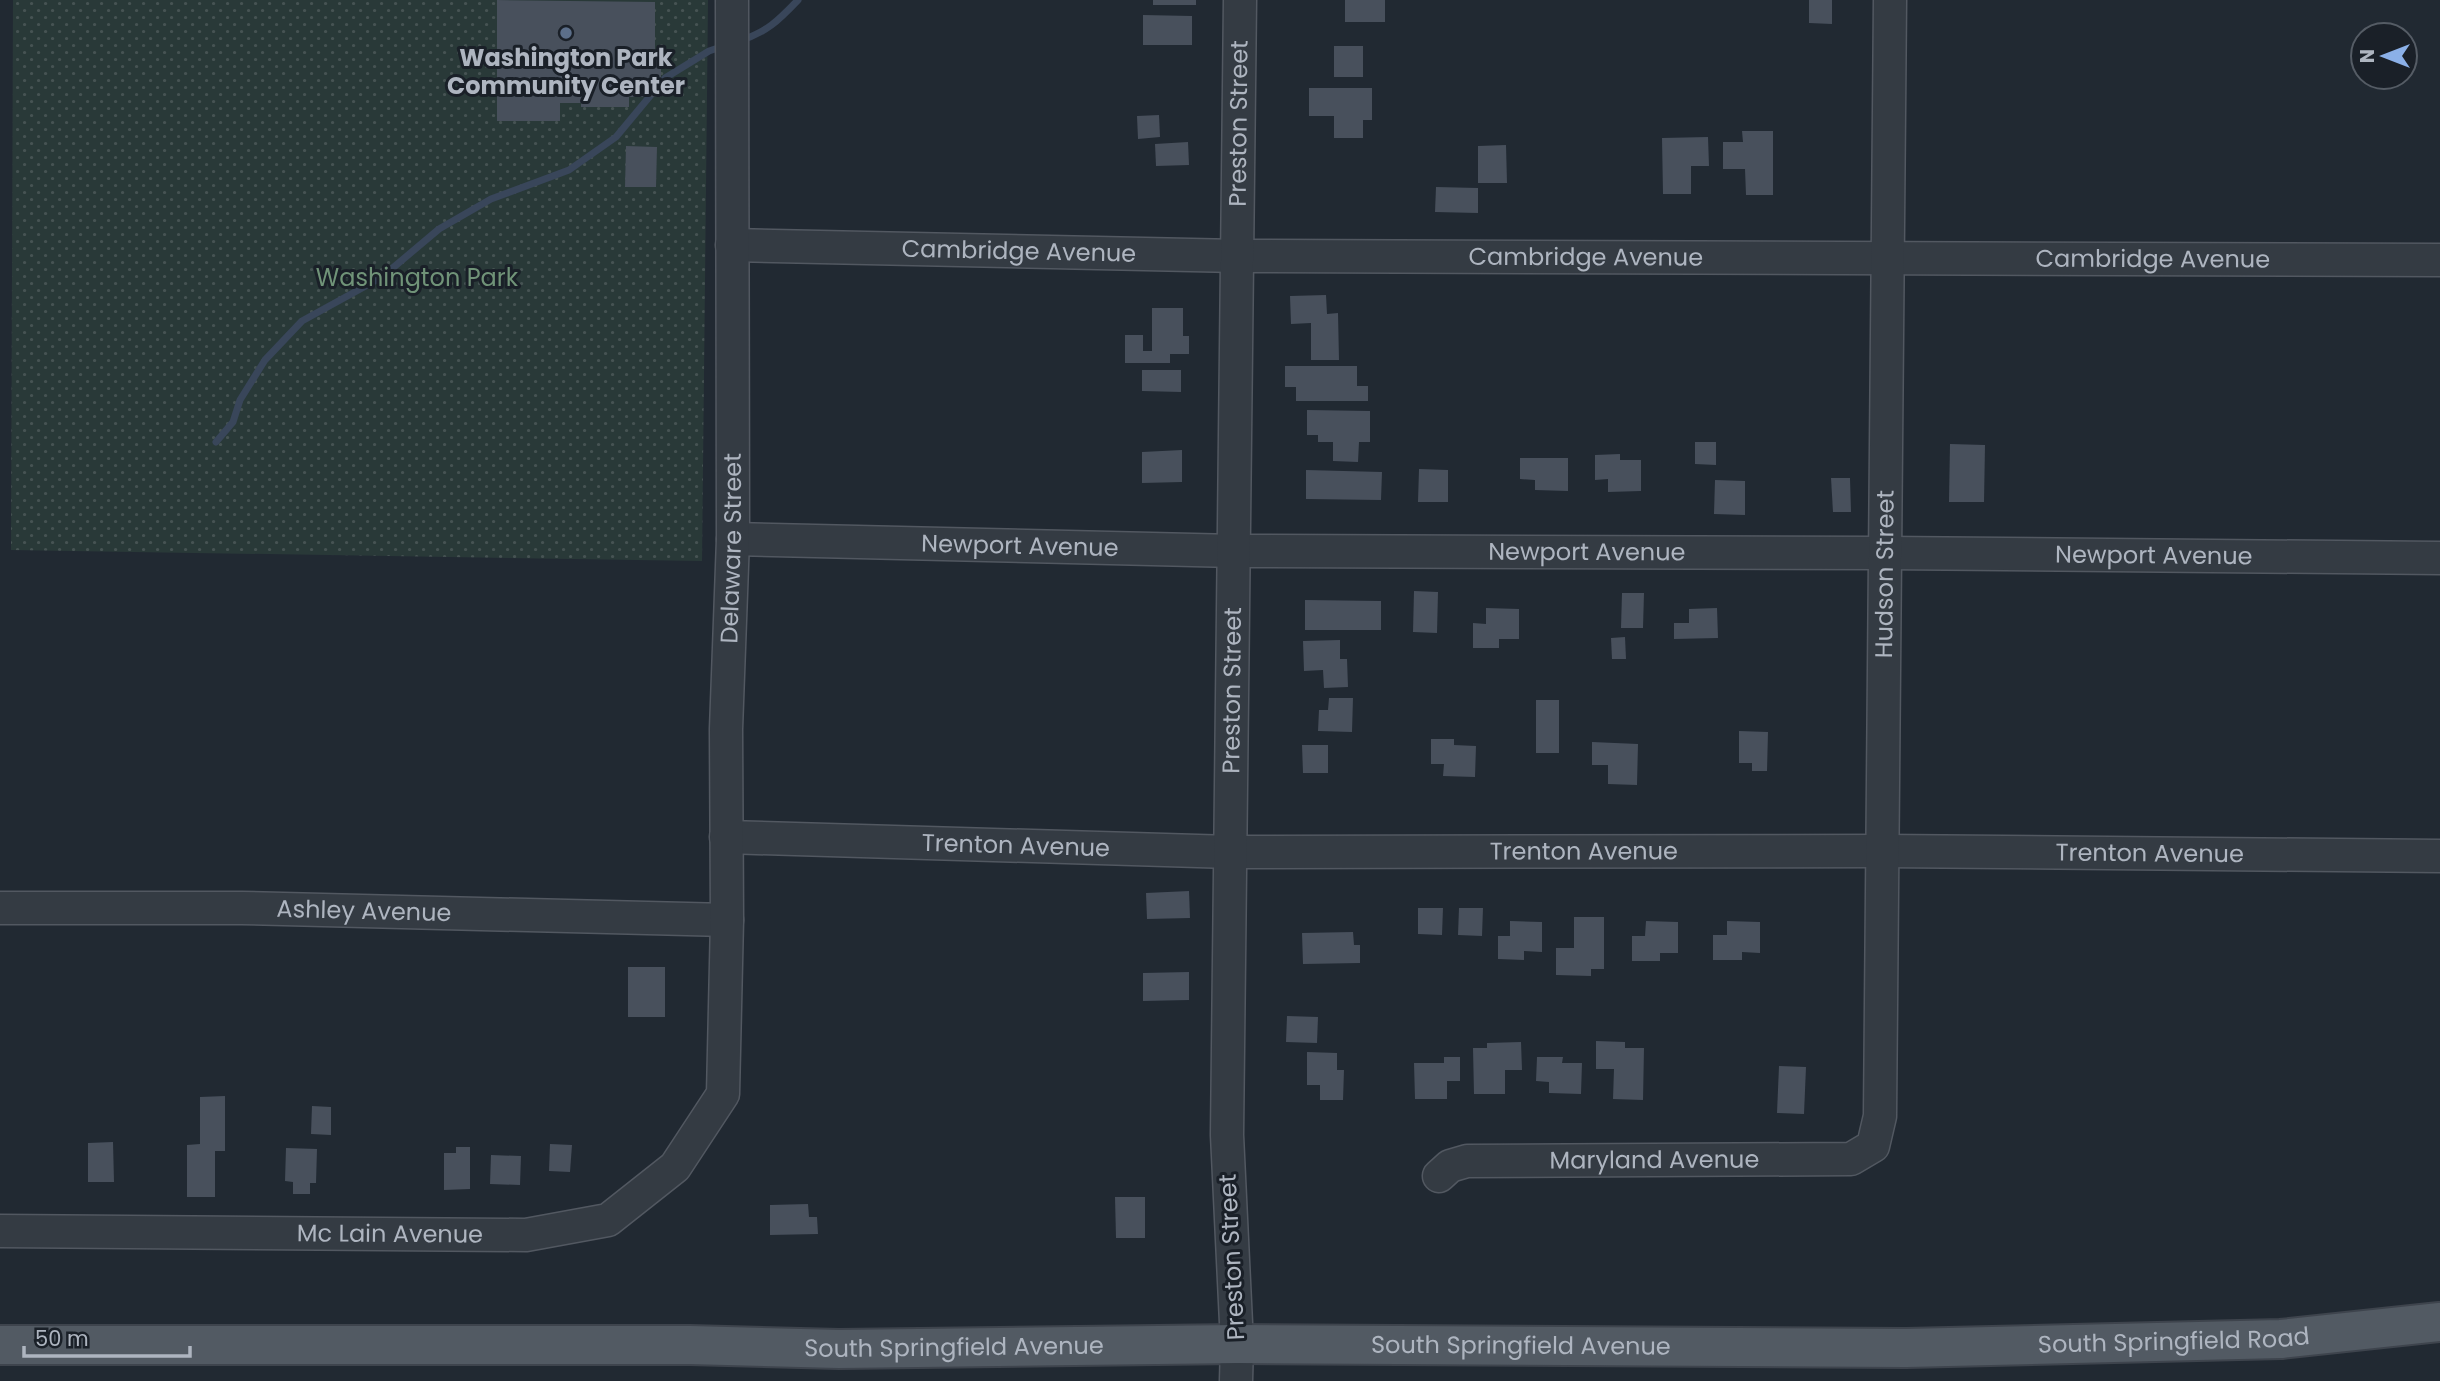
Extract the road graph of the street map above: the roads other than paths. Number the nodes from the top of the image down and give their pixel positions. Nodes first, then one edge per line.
1 (732, 0) edge
2 (1240, 0) edge
3 (1890, 0) edge
4 (732, 245) junction
5 (1238, 256) junction
6 (1887, 257) junction
7 (2440, 260) edge
8 (733, 539) junction
9 (1235, 551) junction
10 (1886, 553) junction
11 (2440, 558) edge
12 (726, 837) junction
13 (1883, 851) junction
14 (1231, 852) junction
15 (2440, 856) edge
16 (0, 908) edge
17 (727, 920) junction
18 (723, 1094) joint
19 (1873, 1146) joint
20 (1439, 1176) dead end
21 (0, 1231) edge
22 (2440, 1322) edge
23 (0, 1345) edge
24 (1906, 1349) joint
25 (1237, 1363) edge

1 - 4 street, Delaware Street
2 - 5 street, Preston Street
3 - 6 street, Hudson Street
4 - 5 street, Cambridge Avenue
4 - 8 street, Delaware Street
5 - 6 street, Cambridge Avenue
5 - 9 street, Preston Street
6 - 7 street, Cambridge Avenue
6 - 10 street, Hudson Street
8 - 9 street, Newport Avenue
8 - 12 street, Delaware Street
9 - 10 street, Newport Avenue
9 - 14 street, Preston Street
10 - 11 street, Newport Avenue
10 - 13 street, Hudson Street
12 - 14 street, Trenton Avenue
12 - 17 street, Delaware Street
13 - 14 street, Trenton Avenue
13 - 15 street, Trenton Avenue
13 - 19 street, Hudson Street
14 - 25 street, Preston Street
16 - 17 street, Ashley Avenue
17 - 18 street, Delaware Street
18 - 21 street, Mc Lain Avenue
19 - 20 street, Maryland Avenue
22 - 24 main road, South Springfield Road
23 - 25 main road, South Springfield Avenue
24 - 25 main road, South Springfield Avenue

